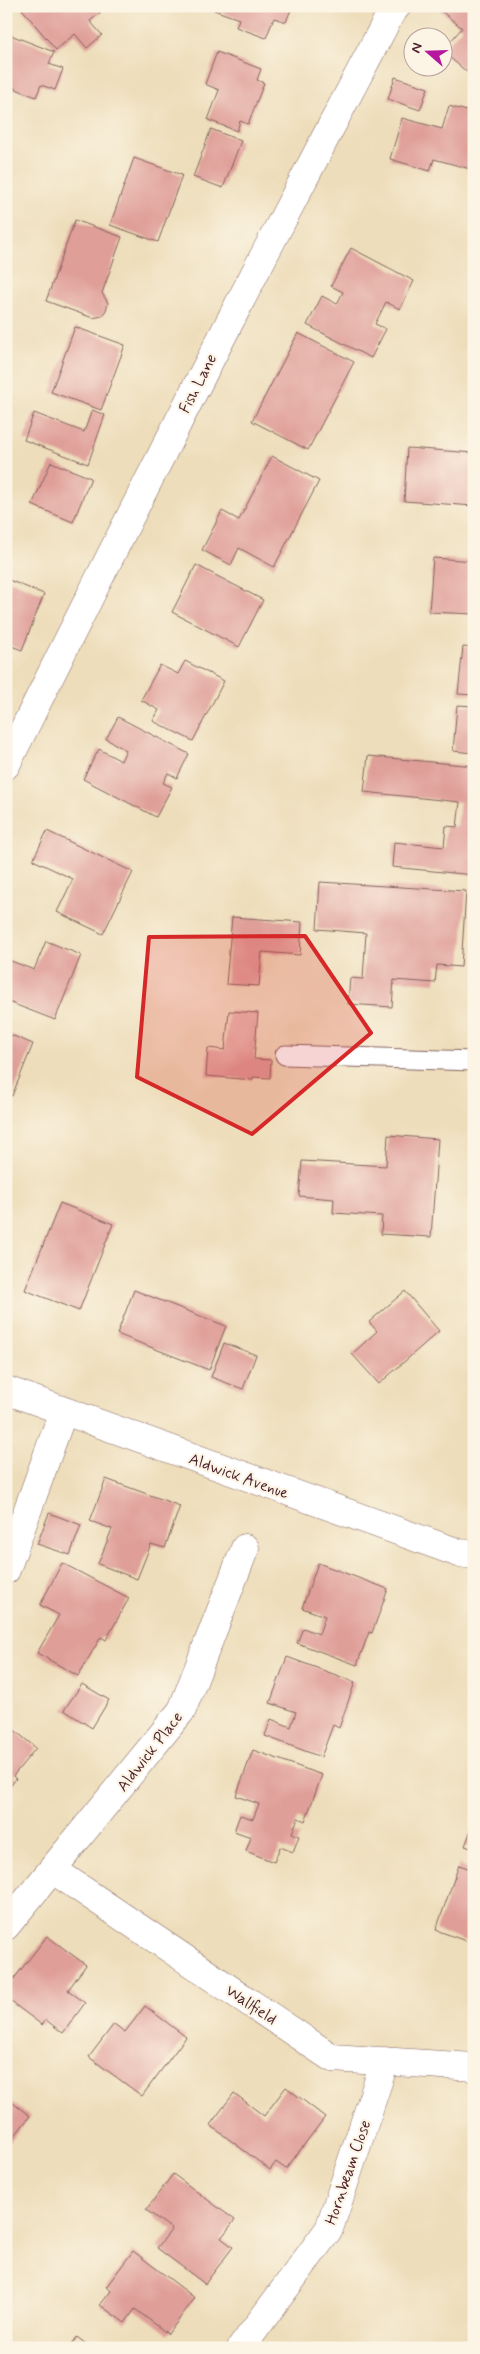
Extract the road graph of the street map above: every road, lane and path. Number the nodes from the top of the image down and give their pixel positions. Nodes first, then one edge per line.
1 (388, 8) edge
2 (6, 765) edge
3 (285, 1055) dead end
4 (474, 1061) edge
5 (6, 1390) edge
6 (63, 1412) junction
7 (245, 1548) dead end
8 (474, 1555) edge
9 (6, 1570) edge
10 (53, 1870) junction
11 (6, 1926) edge
12 (385, 2061) junction
13 (474, 2067) edge
14 (242, 2348) edge

1 - 2 street, Fish Lane
3 - 4 lane
5 - 6 street, Aldwick Avenue
6 - 8 street, Aldwick Avenue
6 - 9 street
7 - 10 street, Aldwick Place
10 - 11 street, Aldwick Place
10 - 12 street, Wallfield
12 - 13 street, Wallfield
12 - 14 street, Hornbeam Close

